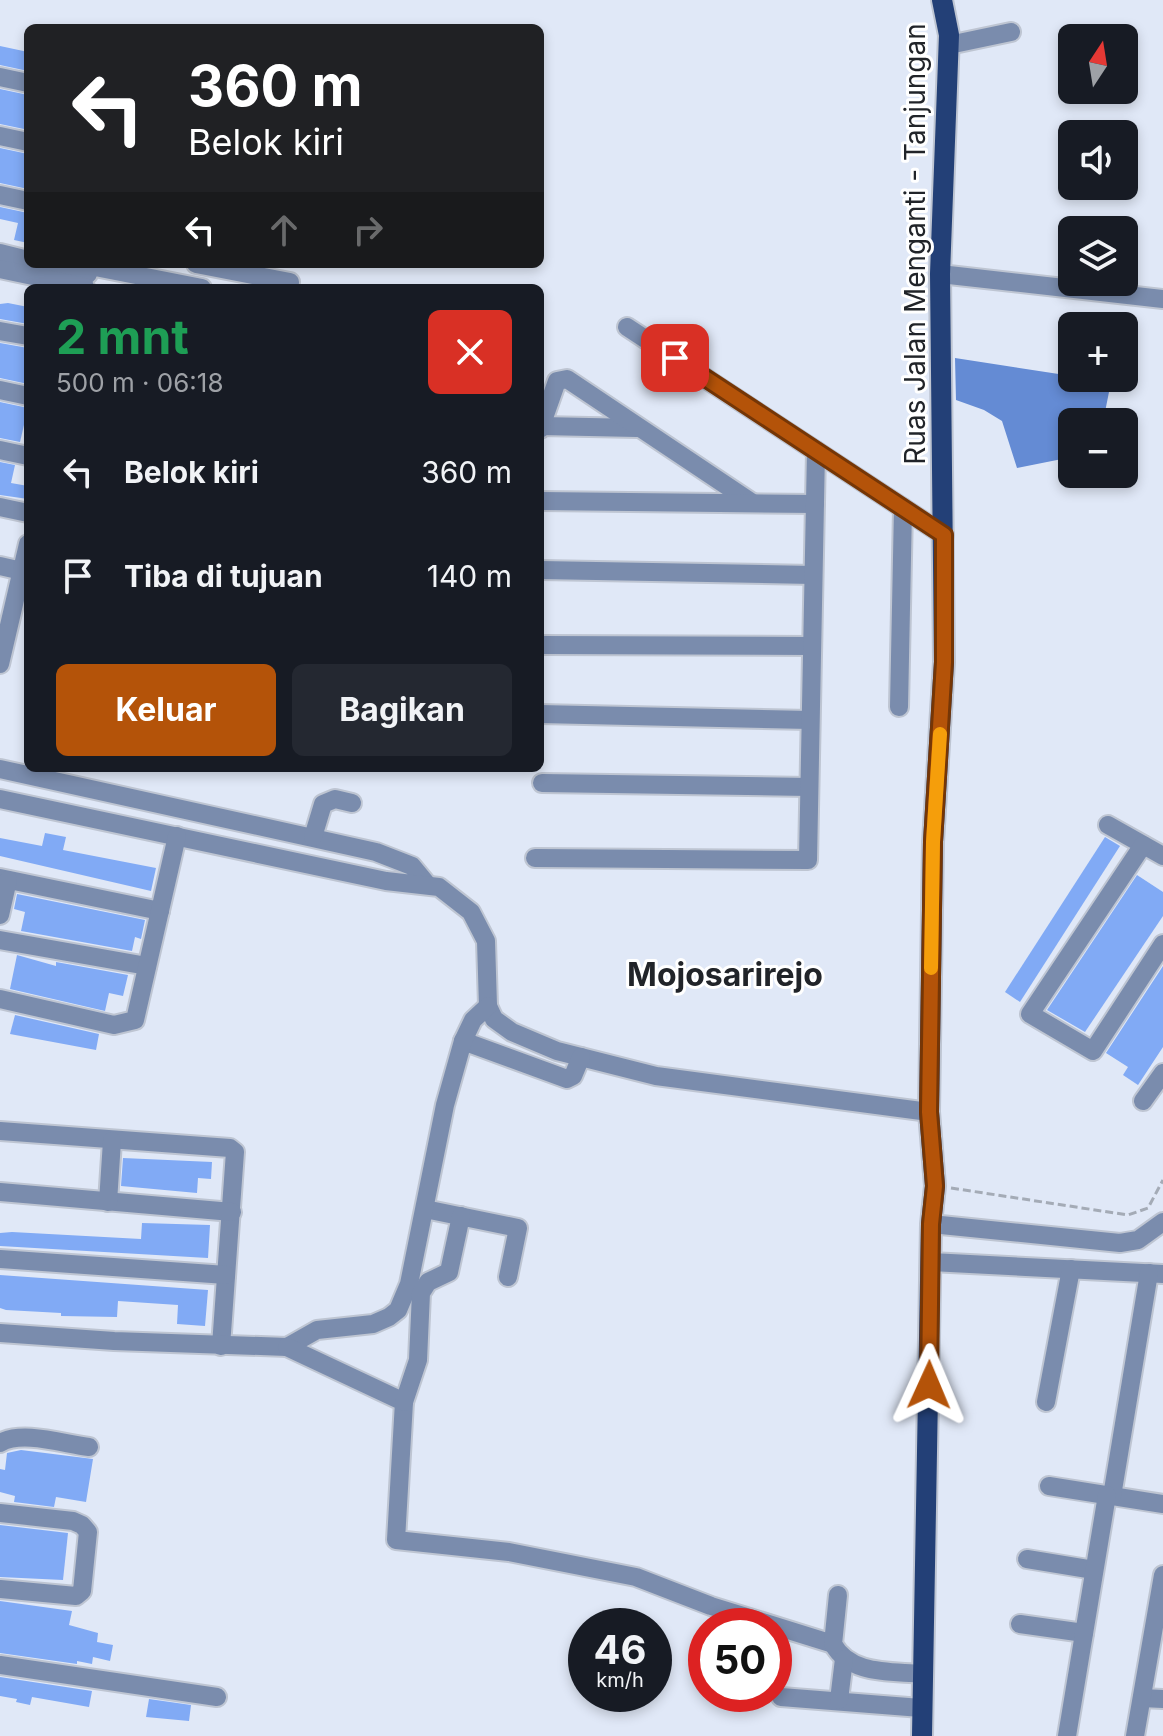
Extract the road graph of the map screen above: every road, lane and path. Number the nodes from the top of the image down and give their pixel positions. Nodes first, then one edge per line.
1 (942, 0) edge
2 (1011, 32) dead end
3 (949, 45) junction
4 (0, 77) edge
5 (24, 82) edge
6 (0, 136) edge
7 (24, 141) edge
8 (0, 195) edge
9 (24, 200) edge
10 (0, 253) edge
11 (24, 259) edge
12 (60, 268) edge
13 (217, 268) edge
14 (0, 269) edge
15 (940, 274) junction
16 (88, 276) edge
17 (290, 282) dead end
18 (164, 284) edge
19 (1163, 299) edge
20 (627, 327) dead end
21 (0, 331) edge
22 (24, 335) edge
23 (0, 390) edge
24 (24, 395) edge
25 (544, 419) edge
26 (544, 428) edge
27 (637, 428) junction
28 (0, 450) edge
29 (816, 451) junction
30 (24, 455) edge
31 (544, 501) edge
32 (751, 502) junction
33 (815, 504) junction
34 (0, 507) edge
35 (903, 508) junction
36 (24, 512) edge
37 (944, 535) junction
38 (24, 562) edge
39 (0, 566) edge
40 (544, 570) edge
41 (22, 571) junction
42 (813, 575) junction
43 (4, 628) edge
44 (544, 645) edge
45 (812, 646) junction
46 (0, 664) edge
47 (899, 707) dead end
48 (544, 714) edge
49 (810, 720) junction
50 (0, 769) edge
51 (542, 783) dead end
52 (809, 787) junction
53 (0, 799) edge
54 (352, 803) dead end
55 (165, 805) junction
56 (1108, 825) dead end
57 (168, 834) junction
58 (313, 837) junction
59 (1143, 845) junction
60 (1163, 856) edge
61 (535, 858) dead end
62 (4, 879) edge
63 (426, 883) junction
64 (160, 911) junction
65 (0, 915) edge
66 (0, 940) edge
67 (1163, 944) edge
68 (147, 966) junction
69 (0, 999) edge
70 (488, 1006) junction
71 (463, 1041) junction
72 (581, 1057) junction
73 (1163, 1073) edge
74 (1143, 1101) dead end
75 (929, 1112) junction
76 (0, 1131) edge
77 (112, 1141) junction
78 (1163, 1180) edge
79 (935, 1186) junction
80 (0, 1192) edge
81 (108, 1202) junction
82 (425, 1209) junction
83 (232, 1212) junction
84 (461, 1216) junction
85 (1163, 1222) edge
86 (931, 1224) junction
87 (0, 1259) edge
88 (931, 1262) junction
89 (1071, 1269) junction
90 (1156, 1274) edge
91 (226, 1275) junction
92 (508, 1277) dead end
93 (398, 1310) junction
94 (420, 1319) junction
95 (0, 1333) edge
96 (221, 1346) junction
97 (287, 1347) junction
98 (404, 1402) junction
99 (1046, 1402) dead end
100 (0, 1443) edge
101 (89, 1447) dead end
102 (1049, 1486) dead end
103 (1109, 1496) junction
104 (1163, 1504) edge
105 (0, 1513) edge
106 (1027, 1559) dead end
107 (1094, 1570) junction
108 (1163, 1576) edge
109 (0, 1589) edge
110 (838, 1595) dead end
111 (1020, 1624) dead end
112 (1084, 1633) junction
113 (1158, 1638) edge
114 (0, 1665) edge
115 (840, 1673) junction
116 (921, 1674) junction
117 (792, 1693) edge
118 (217, 1697) dead end
119 (1142, 1698) junction
120 (1163, 1699) edge
121 (921, 1708) junction
122 (922, 1736) edge
123 (1067, 1736) edge
124 (1135, 1736) edge

1 - 3 main road, Ruas Jalan Menganti - Tanjungan
2 - 3 street
3 - 15 main road, Ruas Jalan Menganti - Tanjungan
4 - 5 street
6 - 7 street
8 - 9 street
10 - 11 street
12 - 16 street
13 - 17 street
14 - 16 street
15 - 19 street
15 - 37 main road, Ruas Jalan Menganti - Tanjungan
16 - 18 street
20 - 29 street
21 - 22 street
23 - 24 street
25 - 27 street
26 - 27 street
27 - 32 street
28 - 30 street
29 - 33 street
29 - 35 street
31 - 32 street
32 - 33 street
33 - 42 street
34 - 36 street
35 - 37 street
35 - 47 street
37 - 75 main road, Ruas Jalan Menganti - Tanjungan
38 - 41 street
39 - 41 street
40 - 42 street
41 - 43 street
42 - 45 street
43 - 46 street
44 - 45 street
45 - 49 street
48 - 49 street
49 - 52 street
50 - 55 street
51 - 52 street
52 - 61 street
53 - 57 street
54 - 58 street
55 - 57 street
55 - 58 street
56 - 59 street
57 - 63 street
57 - 64 street
58 - 63 street
59 - 60 street
59 - 67 street
62 - 64 street
62 - 65 street
63 - 70 street
64 - 68 street
66 - 68 street
68 - 69 street
70 - 71 street
70 - 72 street
71 - 72 street
71 - 82 street
72 - 75 street
73 - 74 street
75 - 79 main road, Ruas Jalan Menganti - Tanjungan
76 - 77 street
77 - 81 street
77 - 83 street
78 - 79 path
79 - 86 main road, Ruas Jalan Menganti - Tanjungan
80 - 81 street
81 - 83 street
82 - 84 street
82 - 93 street
83 - 91 street
84 - 92 street
84 - 94 street
85 - 86 street
86 - 88 main road, Ruas Jalan Menganti - Tanjungan
87 - 91 street
88 - 89 street
88 - 116 main road, Ruas Jalan Menganti - Tanjungan
89 - 90 street
89 - 99 street
90 - 103 street
91 - 96 street
93 - 94 street
93 - 97 street
94 - 98 street
95 - 96 street
96 - 97 street
97 - 98 street
98 - 115 street
100 - 101 street
102 - 103 street
103 - 104 street
103 - 107 street
105 - 109 street
106 - 107 street
107 - 112 street
108 - 113 street
110 - 115 street
111 - 112 street
112 - 123 street
113 - 119 street
114 - 118 street
115 - 116 street
115 - 117 street
115 - 121 street
116 - 121 main road, Ruas Jalan Menganti - Tanjungan
119 - 120 street
119 - 124 street
121 - 122 main road, Ruas Jalan Menganti - Tanjungan

